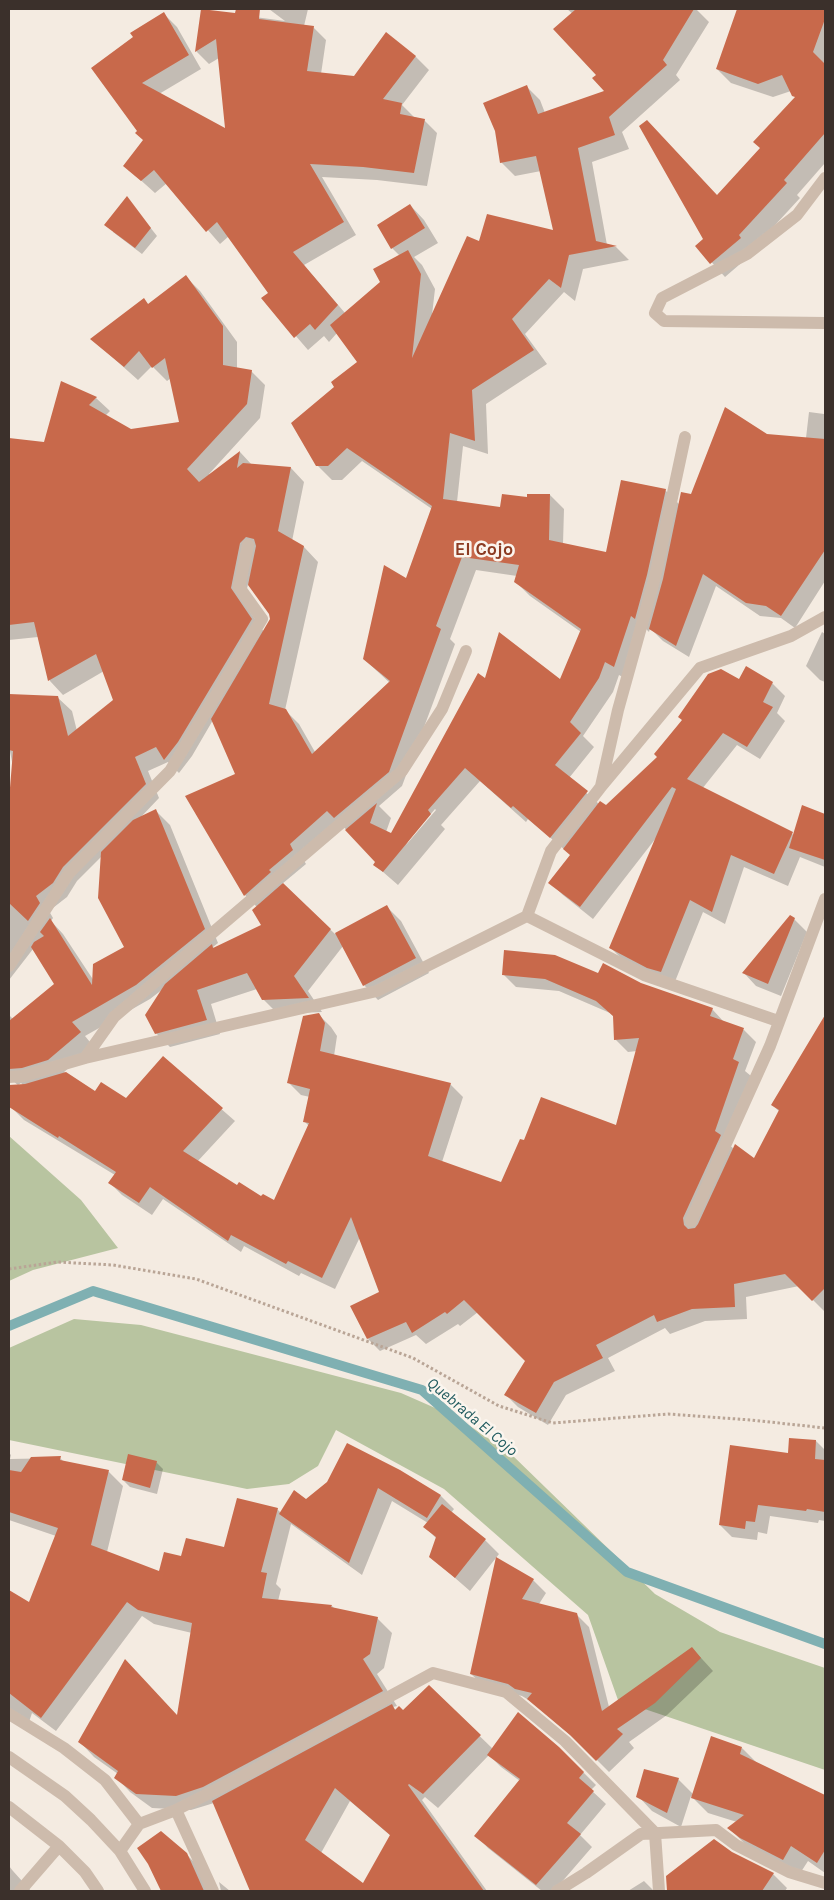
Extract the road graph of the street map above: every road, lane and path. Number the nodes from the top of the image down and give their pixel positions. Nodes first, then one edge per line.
1 (825, 178) edge
2 (825, 323) edge
3 (685, 436) dead end
4 (248, 545) dead end
5 (825, 617) edge
6 (466, 651) dead end
7 (600, 788) junction
8 (825, 899) edge
9 (527, 916) junction
10 (822, 917) edge
11 (9, 966) edge
12 (778, 1020) junction
13 (85, 1058) junction
14 (9, 1077) edge
15 (691, 1221) dead end
16 (9, 1269) edge
17 (825, 1428) edge
18 (9, 1714) edge
19 (9, 1757) edge
20 (9, 1807) edge
21 (176, 1810) junction
22 (138, 1824) junction
23 (655, 1834) junction
24 (59, 1846) junction
25 (120, 1851) junction
26 (825, 1883) edge
27 (20, 1891) edge
28 (98, 1891) edge
29 (145, 1891) edge
30 (213, 1891) edge
31 (557, 1891) edge
32 (660, 1891) edge

1 - 2 street
3 - 7 street
4 - 11 street
5 - 7 street
6 - 13 street
7 - 9 street
8 - 10 street
9 - 12 street
9 - 13 street
10 - 12 street
12 - 15 street
13 - 14 street
16 - 17 path
18 - 22 street
19 - 25 street
20 - 24 street
21 - 22 street
21 - 23 street
21 - 30 street
22 - 25 street
23 - 26 street
23 - 31 street
23 - 32 street
24 - 27 street
24 - 28 street
25 - 29 street

